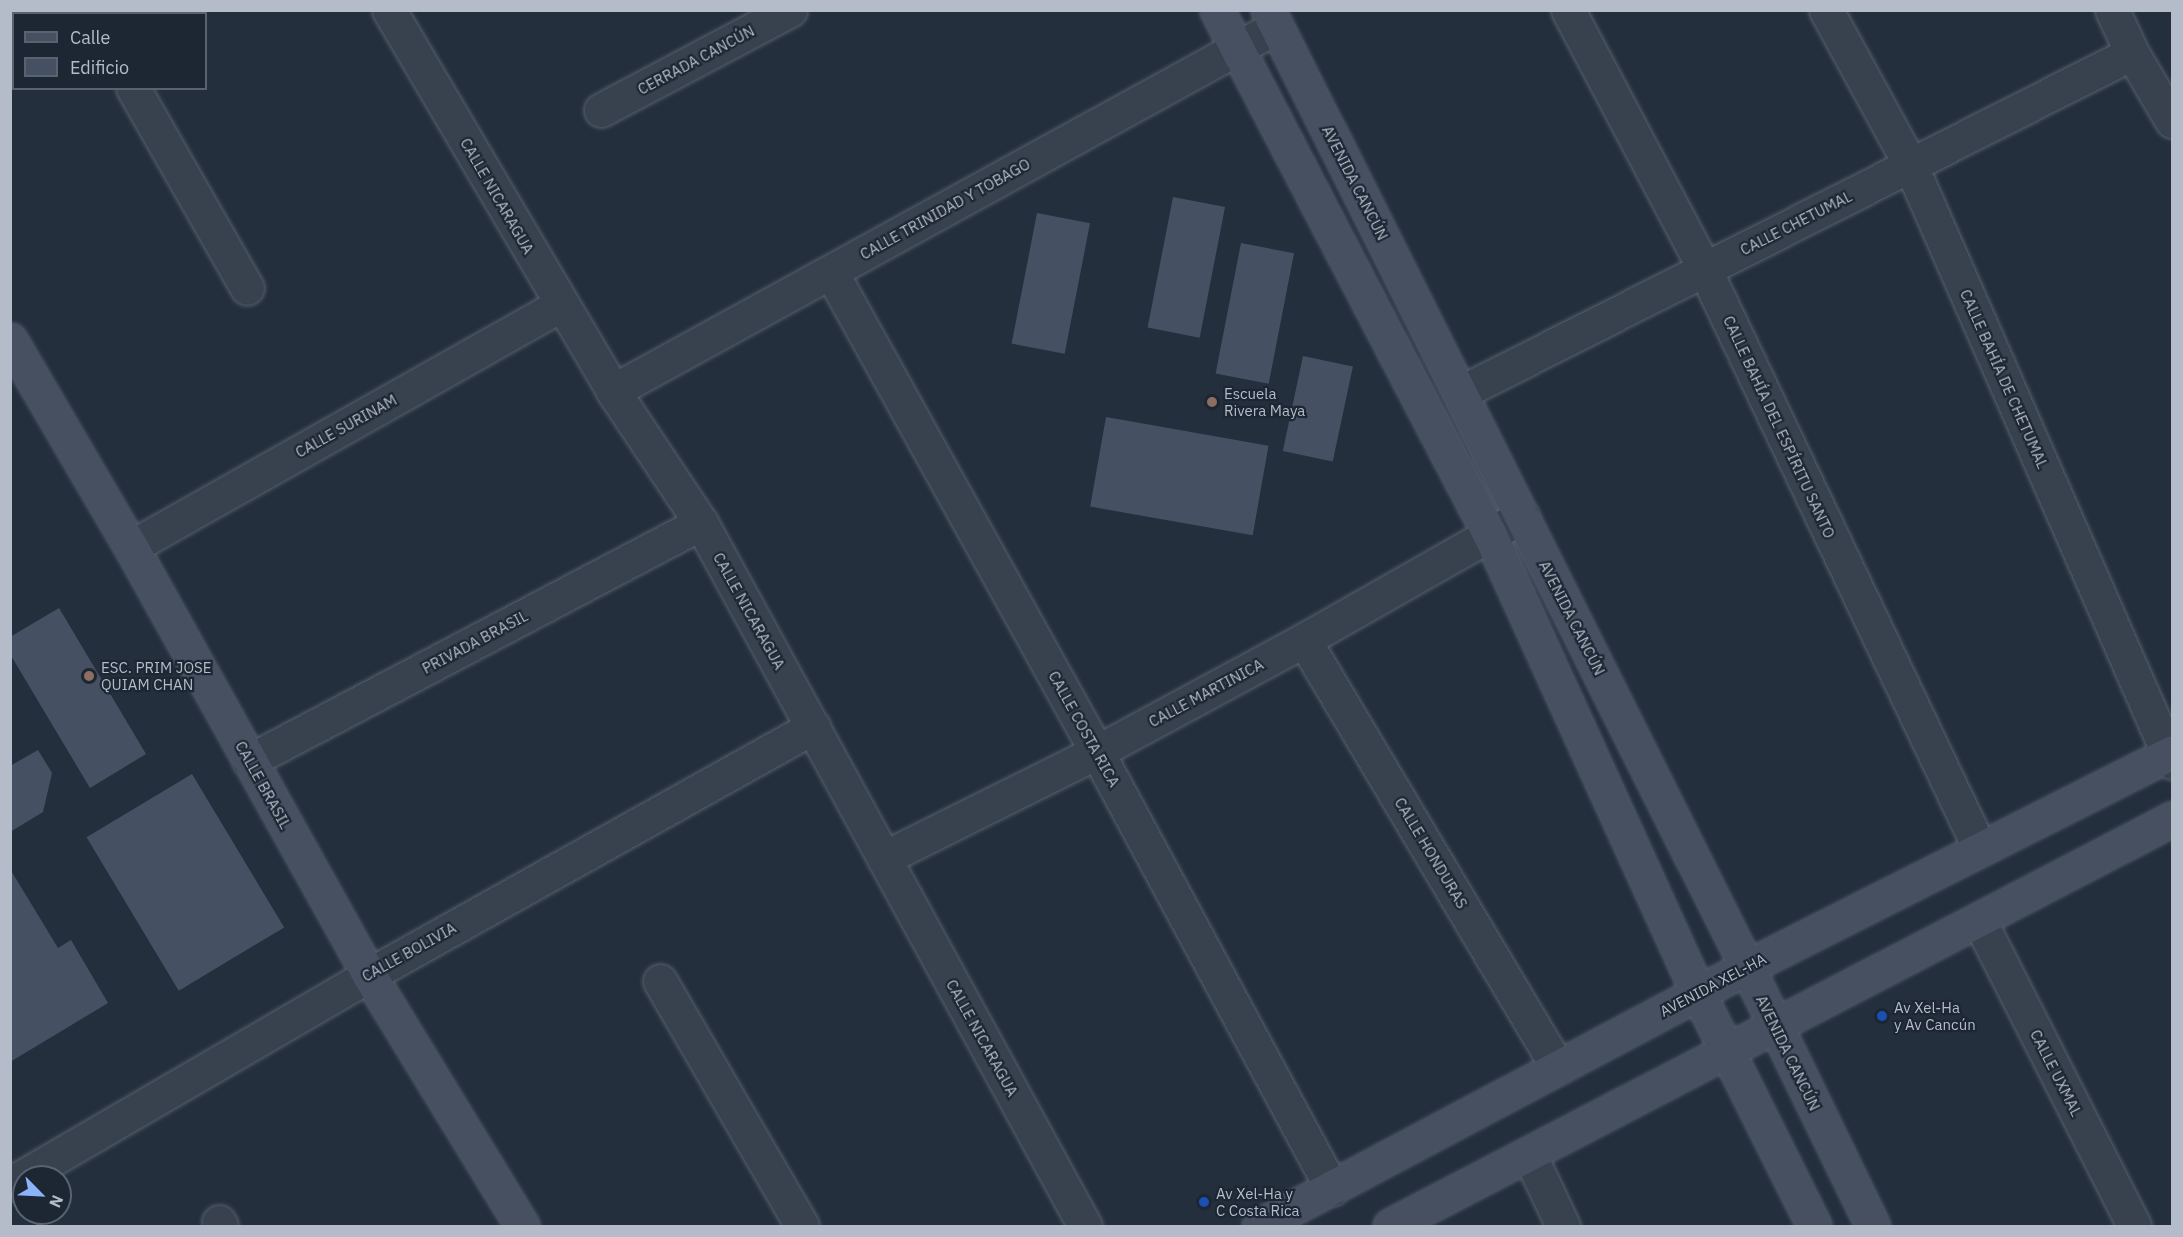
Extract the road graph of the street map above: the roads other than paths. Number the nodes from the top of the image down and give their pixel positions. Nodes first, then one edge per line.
1 (389, 10) edge
2 (790, 10) edge
3 (1217, 10) edge
4 (1568, 10) edge
5 (1826, 10) edge
6 (2112, 10) edge
7 (1272, 19) edge
8 (1236, 47) junction
9 (2132, 53) junction
10 (134, 90) edge
11 (602, 110) dead end
12 (2172, 119) edge
13 (1910, 164) junction
14 (1705, 270) junction
15 (831, 272) junction
16 (247, 288) dead end
17 (561, 305) junction
18 (10, 340) edge
19 (613, 391) junction
20 (1460, 393) junction
21 (1522, 516) junction
22 (701, 523) junction
23 (1490, 535) junction
24 (131, 547) junction
25 (1304, 640) junction
26 (813, 727) junction
27 (1097, 752) junction
28 (2171, 756) edge
29 (249, 761) junction
30 (2172, 819) edge
31 (1980, 849) junction
32 (884, 858) junction
33 (1979, 920) junction
34 (1747, 967) junction
35 (369, 975) junction
36 (660, 981) dead end
37 (1698, 993) junction
38 (1773, 1027) junction
39 (1728, 1049) junction
40 (1558, 1067) junction
41 (1529, 1154) junction
42 (36, 1165) edge
43 (1332, 1189) junction
44 (522, 1227) edge
45 (802, 1227) edge
46 (1085, 1227) edge
47 (1259, 1227) edge
48 (1390, 1227) edge
49 (1563, 1227) edge
50 (1814, 1227) edge
51 (1873, 1227) edge
52 (2134, 1227) edge

1 - 17 street, CALLE NICARAGUA
2 - 11 street, CERRADA CANCÚN
3 - 8 street
4 - 14 street, CALLE BAHÍA DEL ESPÍRITU SANTO
5 - 13 street, CALLE BAHÍA DE CHETUMAL
6 - 9 street
7 - 8 street, CALLE TRINIDAD Y TOBAGO
7 - 20 street, AVENIDA CANCÚN
8 - 15 street, CALLE TRINIDAD Y TOBAGO
8 - 23 street
9 - 12 street
9 - 13 street, CALLE CHETUMAL
10 - 16 street
13 - 14 street, CALLE CHETUMAL
13 - 28 street, CALLE BAHÍA DE CHETUMAL
14 - 20 street, CALLE CHETUMAL
14 - 31 street, CALLE BAHÍA DEL ESPÍRITU SANTO
15 - 19 street, CALLE TRINIDAD Y TOBAGO
15 - 27 street, CALLE COSTA RICA
17 - 19 street, CALLE NICARAGUA
17 - 24 street, CALLE SURINAM
18 - 24 street, CALLE BRASIL
19 - 22 street, CALLE NICARAGUA
20 - 21 street, AVENIDA CANCÚN
21 - 23 street, CALLE MARTINICA
21 - 34 street, AVENIDA CANCÚN
22 - 26 street, CALLE NICARAGUA
22 - 29 street, PRIVADA BRASIL
23 - 25 street, CALLE MARTINICA
23 - 37 street
24 - 29 street, CALLE BRASIL
25 - 27 street, CALLE MARTINICA
25 - 40 street, CALLE HONDURAS
26 - 32 street, CALLE NICARAGUA
26 - 35 street, CALLE BOLIVIA
27 - 32 street, CALLE MARTINICA
27 - 43 street, CALLE COSTA RICA
28 - 31 street, AVENIDA XEL-HA
29 - 35 street, CALLE BRASIL
30 - 33 street
31 - 34 street, AVENIDA XEL-HA
32 - 46 street, CALLE NICARAGUA
33 - 38 street
33 - 52 street, CALLE UXMAL
34 - 37 street, AVENIDA XEL-HA
34 - 38 street, AVENIDA CANCÚN
35 - 42 street, CALLE BOLIVIA
35 - 44 street, CALLE BRASIL
36 - 45 street
37 - 39 street
37 - 40 street, AVENIDA XEL-HA
38 - 39 street
38 - 51 street, AVENIDA CANCÚN
39 - 41 street
39 - 50 street
40 - 43 street, AVENIDA XEL-HA
41 - 48 street
41 - 49 street
43 - 47 street, AVENIDA XEL-HA

